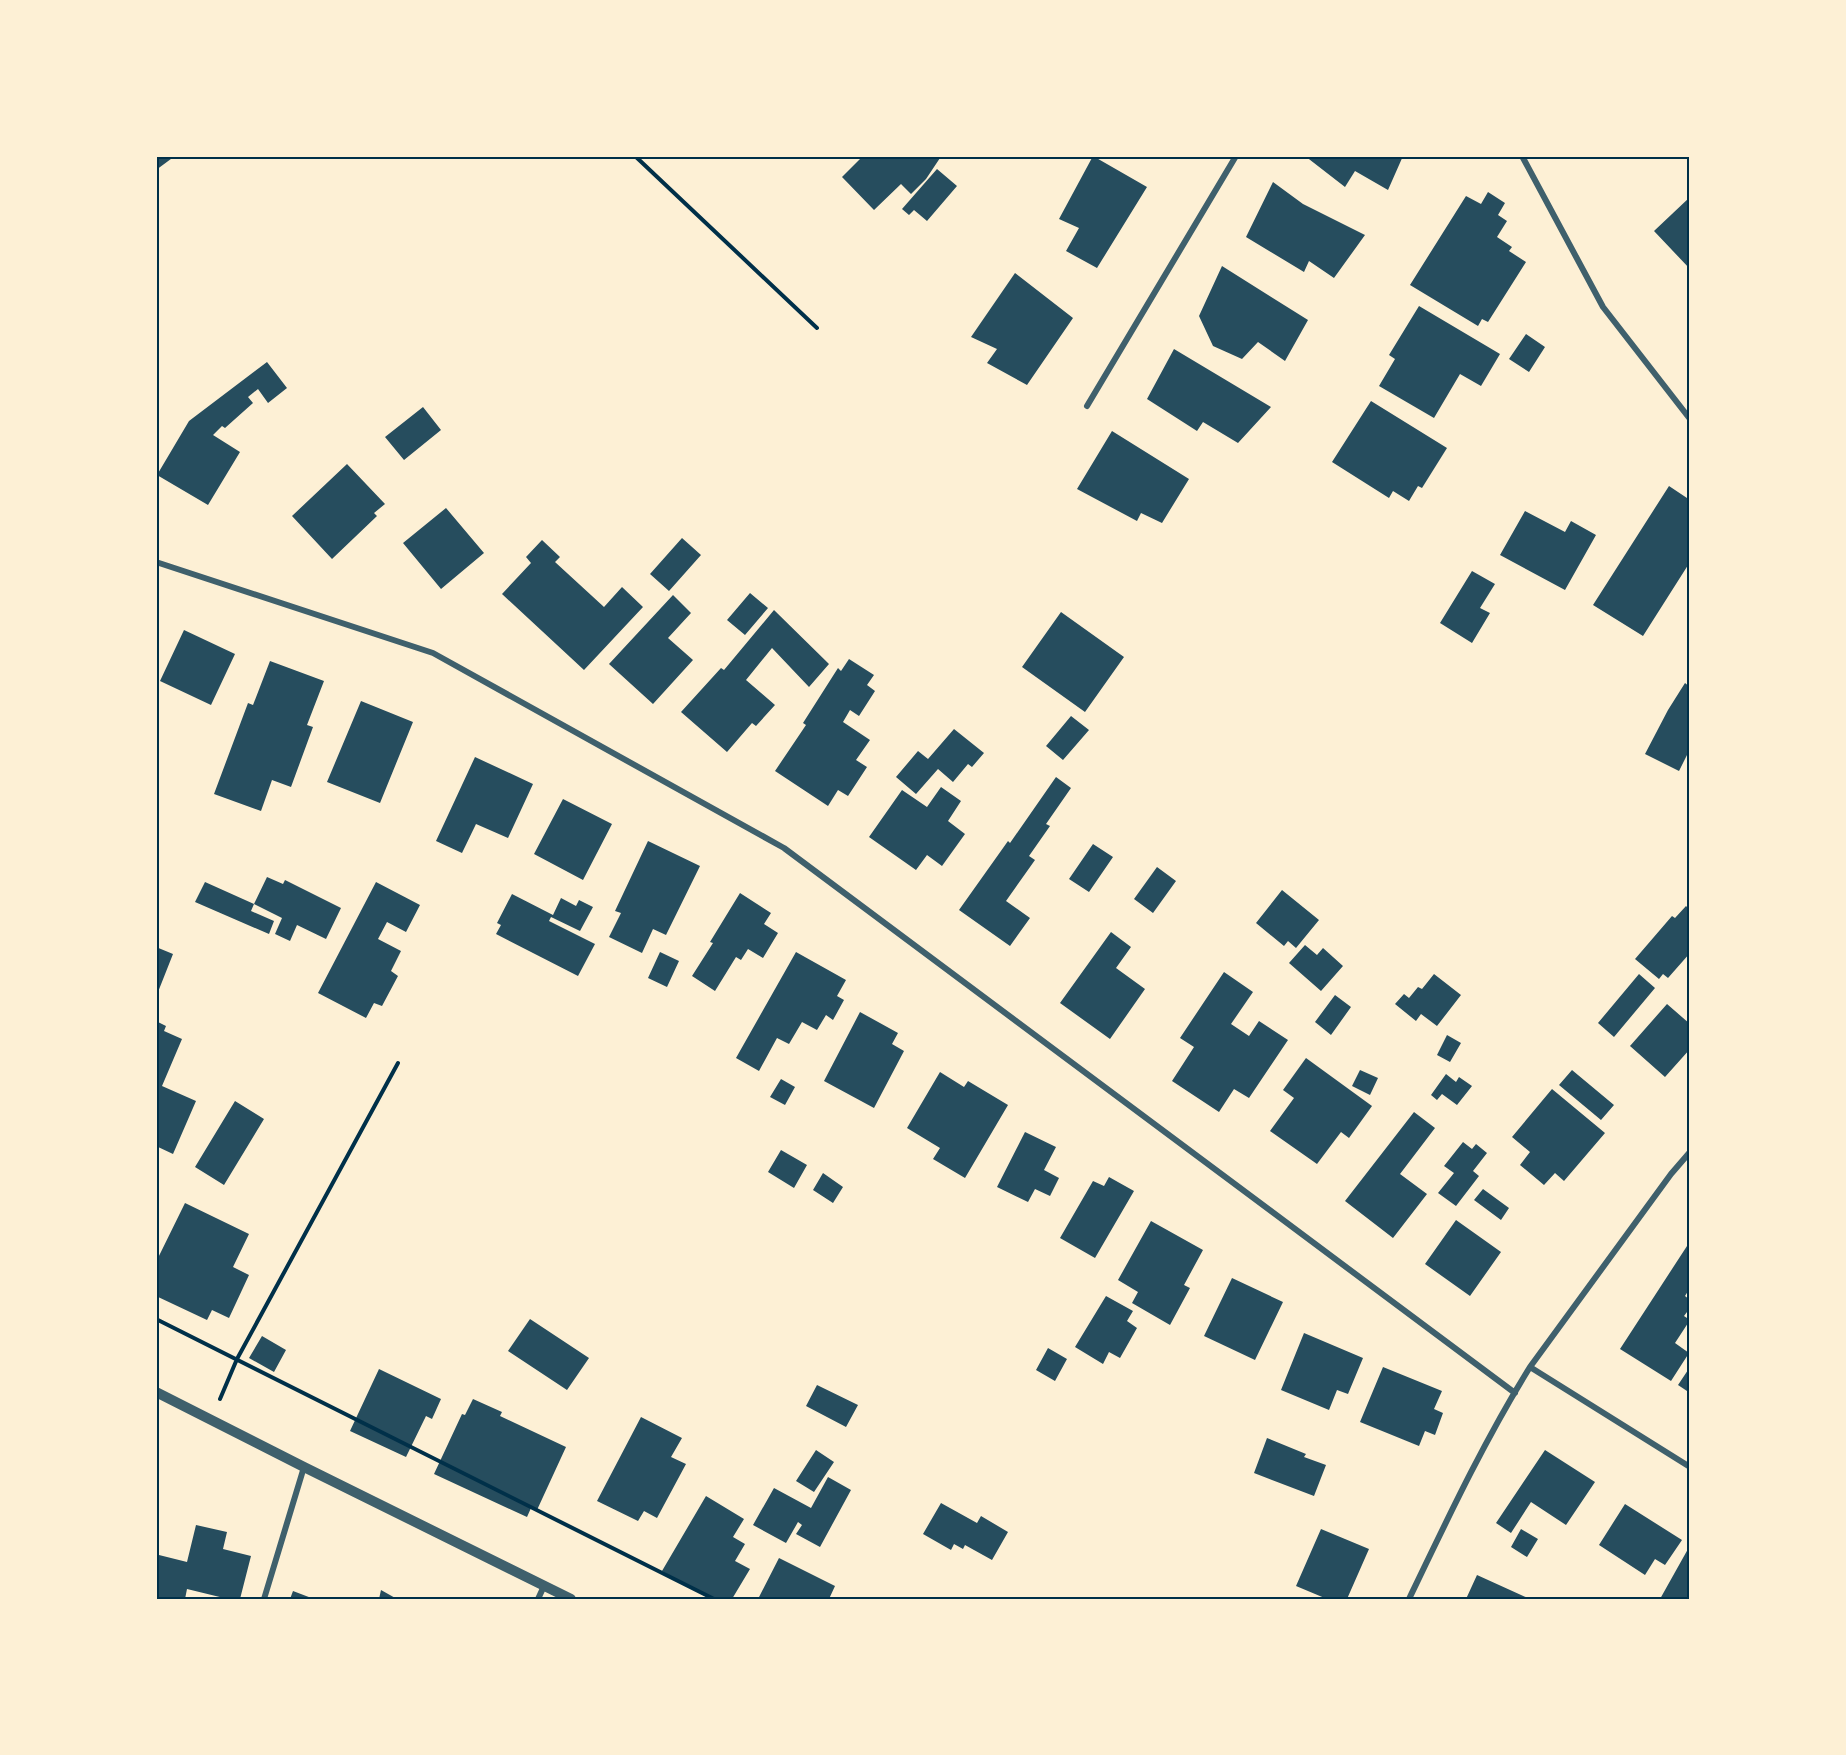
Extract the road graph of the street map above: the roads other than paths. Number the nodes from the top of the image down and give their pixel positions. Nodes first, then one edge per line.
1 (1236, 156) edge
2 (1522, 156) edge
3 (1088, 406) dead end
4 (1690, 419) edge
5 (156, 562) edge
6 (1690, 1152) edge
7 (1530, 1367) junction
8 (156, 1392) edge
9 (1515, 1393) junction
10 (304, 1467) junction
11 (1690, 1467) edge
12 (544, 1586) junction
13 (264, 1599) edge
14 (538, 1599) edge
15 (572, 1599) edge
16 (1409, 1599) edge

1 - 3 street
2 - 4 street
5 - 9 street
6 - 7 street
7 - 9 street
7 - 11 street
8 - 10 street
9 - 16 street
10 - 12 street
10 - 13 street
12 - 14 street
12 - 15 street

